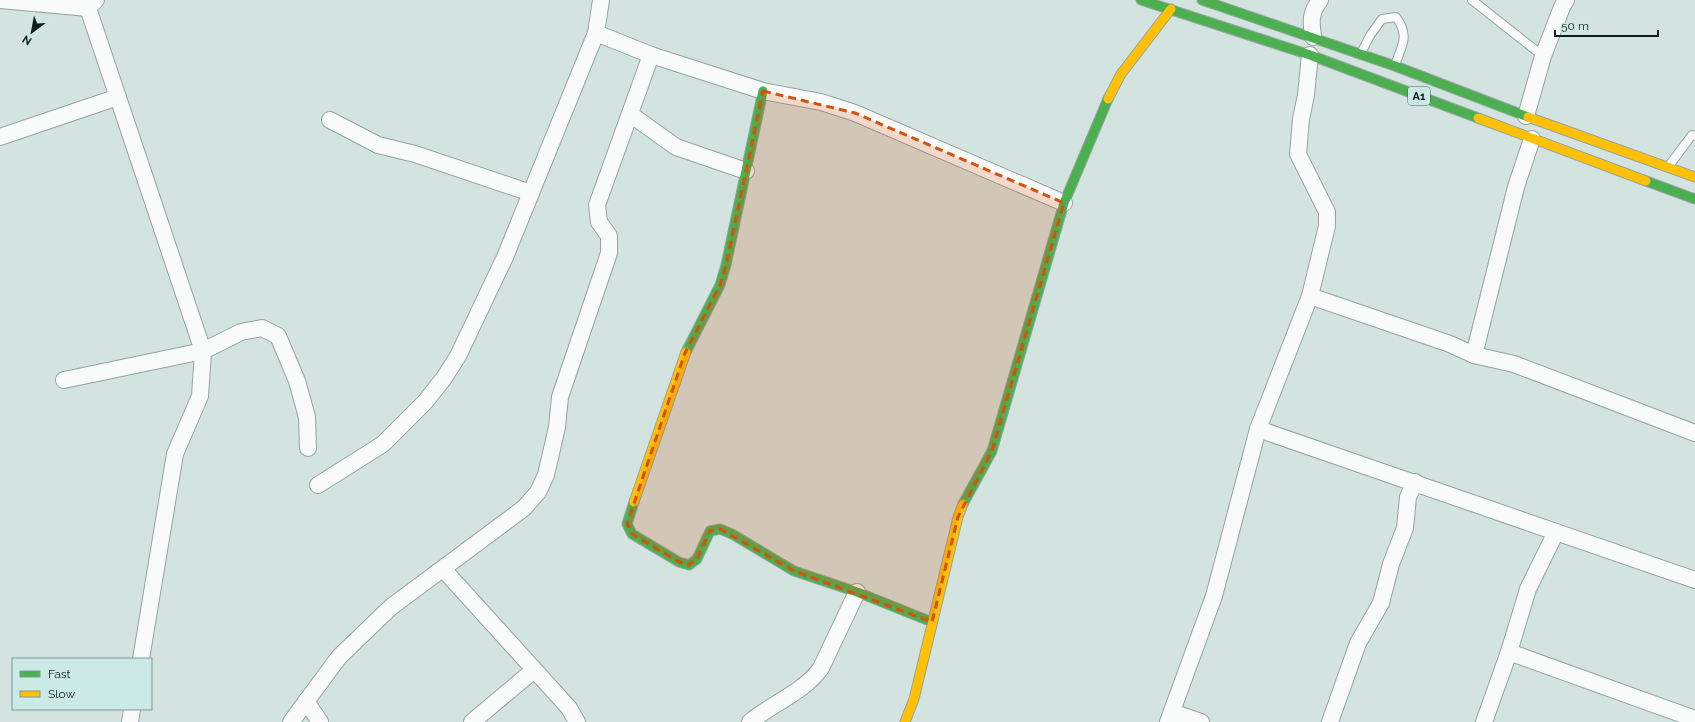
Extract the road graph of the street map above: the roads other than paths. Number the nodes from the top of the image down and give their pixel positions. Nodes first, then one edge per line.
1 (0, 0) edge
2 (601, 0) edge
3 (1141, 0) edge
4 (1202, 0) edge
5 (1320, 0) edge
6 (1472, 0) edge
7 (1560, 2) edge
8 (92, 4) edge
9 (1171, 9) junction
10 (596, 33) junction
11 (1313, 37) junction
12 (651, 54) junction
13 (1361, 54) junction
14 (1310, 55) junction
15 (1543, 56) junction
16 (1395, 66) junction
17 (763, 90) junction
18 (118, 97) junction
19 (630, 114) junction
20 (1526, 116) junction
21 (330, 120) dead end
22 (1694, 134) edge
23 (0, 137) edge
24 (1532, 139) junction
25 (1668, 167) junction
26 (746, 171) junction
27 (1695, 177) edge
28 (531, 193) junction
29 (1695, 199) edge
30 (1064, 203) junction
31 (1310, 296) junction
32 (203, 350) junction
33 (1474, 355) junction
34 (64, 380) dead end
35 (1258, 429) junction
36 (1695, 433) edge
37 (308, 448) dead end
38 (1415, 482) junction
39 (318, 485) dead end
40 (1556, 532) junction
41 (443, 569) junction
42 (1695, 580) edge
43 (856, 592) junction
44 (932, 622) junction
45 (1509, 652) junction
46 (141, 658) edge
47 (534, 670) junction
48 (306, 701) junction
49 (132, 710) edge
50 (1170, 717) edge
51 (1695, 719) edge
52 (130, 722) edge
53 (291, 722) edge
54 (320, 722) edge
55 (472, 722) edge
56 (577, 722) edge
57 (750, 722) edge
58 (904, 722) edge
59 (1201, 722) edge
60 (1330, 722) edge
61 (1484, 722) edge

1 - 8 street
2 - 10 street
3 - 9 main road, A1
4 - 11 main road, A1
5 - 11 street
6 - 15 lane
7 - 15 street
8 - 18 street
9 - 14 main road, A1
9 - 30 main road
10 - 12 street
10 - 28 street
11 - 13 main road, A1
12 - 17 street
12 - 19 street
13 - 16 main road, A1
13 - 16 lane
14 - 24 main road, A1
14 - 31 street
15 - 20 street
16 - 20 main road, A1
17 - 26 main road
17 - 30 street
18 - 23 street
18 - 32 street
19 - 26 street
19 - 41 street
20 - 25 main road, A1
21 - 28 street
22 - 25 lane
24 - 29 main road, A1
24 - 33 street
25 - 27 main road, A1
26 - 43 main road
28 - 39 street
30 - 44 main road
31 - 33 street
31 - 35 street
32 - 34 street
32 - 37 street
32 - 46 street
33 - 36 street
35 - 38 street
35 - 50 street
38 - 40 street
38 - 60 street
40 - 42 street
40 - 45 street
41 - 47 street
41 - 48 street
43 - 44 main road
43 - 57 street
44 - 58 main road
45 - 51 street
45 - 61 street
47 - 55 street
47 - 56 street
48 - 53 street
48 - 54 street
49 - 52 street
50 - 59 street

